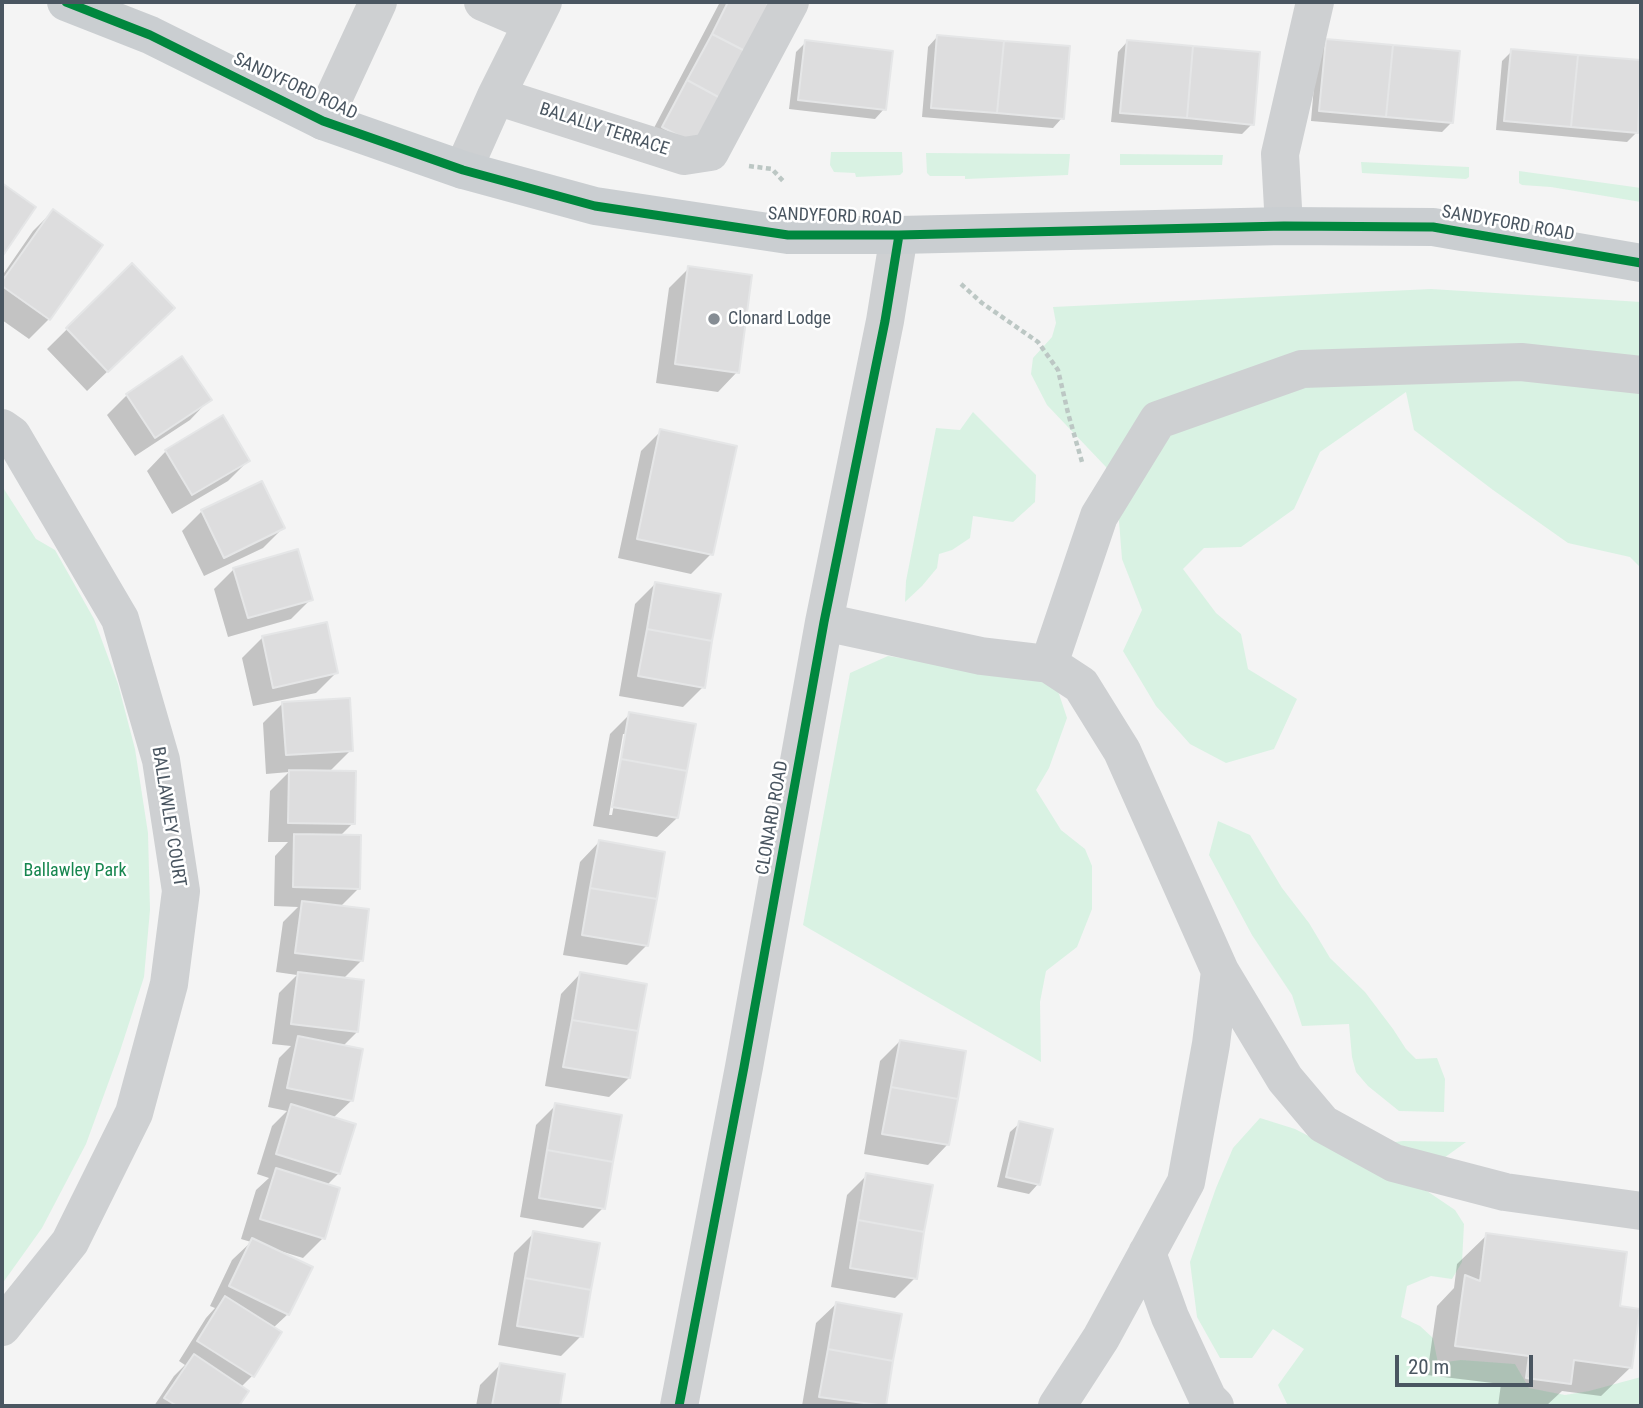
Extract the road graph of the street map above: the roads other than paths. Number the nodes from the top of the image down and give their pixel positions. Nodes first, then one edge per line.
1 (66, 2) edge
2 (378, 2) edge
3 (483, 2) edge
4 (790, 2) edge
5 (1315, 2) edge
6 (538, 12) edge
7 (496, 96) junction
8 (323, 121) junction
9 (463, 170) junction
10 (1284, 226) junction
11 (899, 235) junction
12 (1641, 263) edge
13 (1641, 376) edge
14 (2, 428) edge
15 (824, 622) junction
16 (1049, 664) junction
17 (1220, 971) junction
18 (1641, 1211) edge
19 (1147, 1253) junction
20 (2, 1327) edge
21 (678, 1406) edge
22 (1057, 1406) edge
23 (1216, 1406) edge

1 - 8 main road, SANDYFORD ROAD
2 - 8 street
3 - 6 street
4 - 7 street, BALALLY TERRACE
5 - 10 street
6 - 7 street
7 - 9 street
8 - 9 main road, SANDYFORD ROAD
9 - 11 main road, SANDYFORD ROAD
10 - 11 main road, SANDYFORD ROAD
10 - 12 main road, SANDYFORD ROAD
11 - 15 street, CLONARD ROAD
13 - 16 street
14 - 20 street, BALLAWLEY COURT
15 - 16 street
15 - 21 street, CLONARD ROAD
16 - 17 street
17 - 18 street
17 - 19 street
19 - 22 street
19 - 23 street

